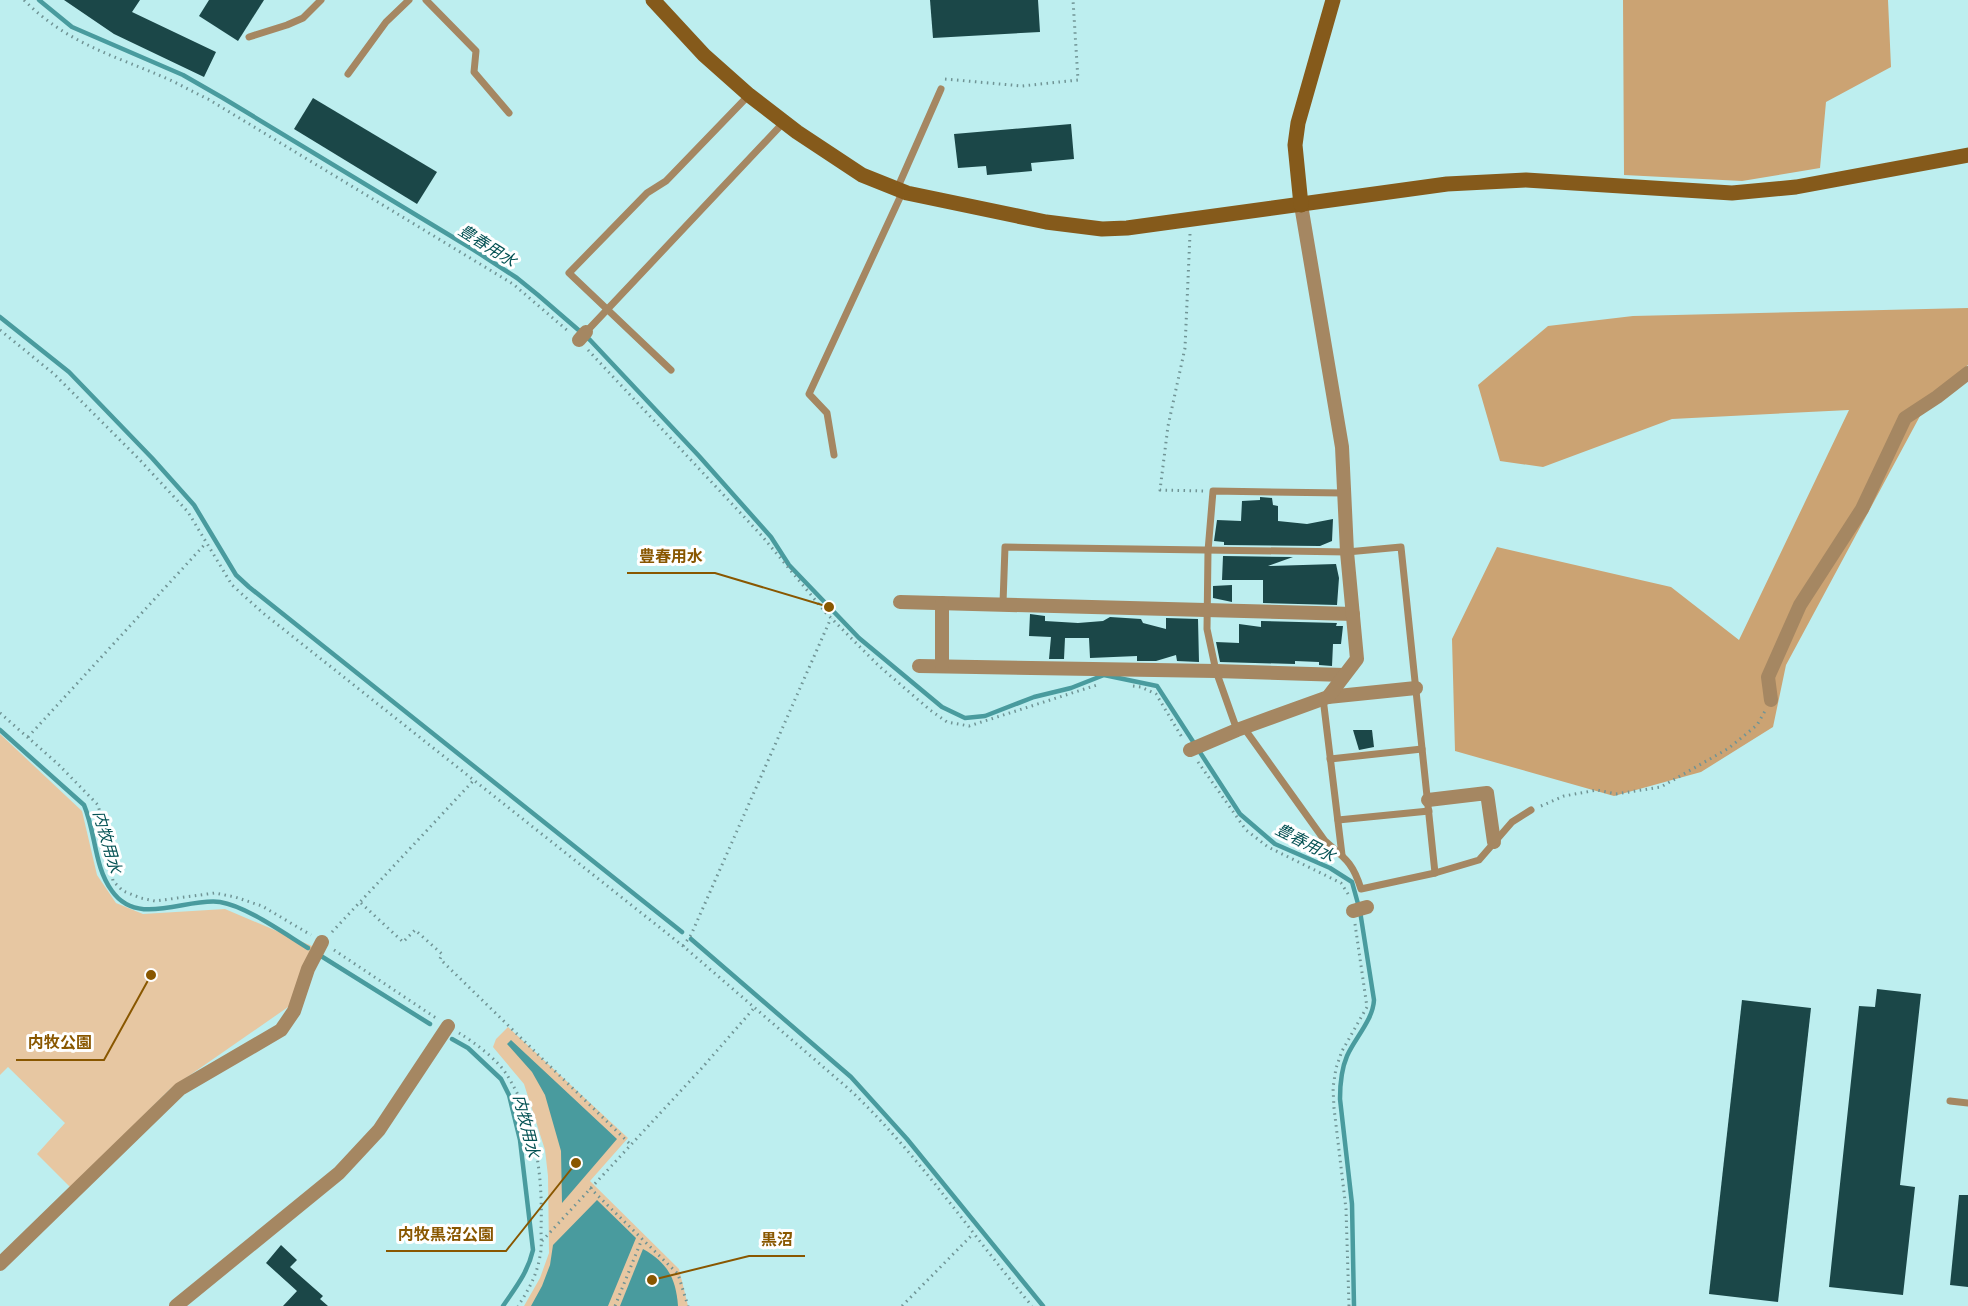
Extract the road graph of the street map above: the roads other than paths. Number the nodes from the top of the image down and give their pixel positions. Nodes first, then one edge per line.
1 (321, 0) edge
2 (409, 0) edge
3 (426, 0) edge
4 (653, 0) edge
5 (1333, 0) edge
6 (249, 36) dead end
7 (348, 74) dead end
8 (941, 89) road end
9 (749, 95) junction
10 (508, 113) dead end
11 (784, 122) junction
12 (1968, 155) edge
13 (900, 190) junction
14 (1301, 205) junction
15 (607, 309) junction
16 (582, 336) road end
17 (671, 370) dead end
18 (1968, 373) edge
19 (834, 455) dead end
20 (1343, 493) junction
21 (1208, 551) junction
22 (1347, 552) junction
23 (900, 602) dead end
24 (942, 603) junction
25 (1003, 603) junction
26 (1208, 610) junction
27 (1353, 614) junction
28 (919, 666) dead end
29 (942, 666) junction
30 (1216, 671) junction
31 (1344, 675) junction
32 (1416, 688) junction
33 (1326, 698) junction
34 (1771, 700) road end
35 (1241, 729) junction
36 (1422, 749) junction
37 (1190, 750) road end
38 (1330, 759) junction
39 (1428, 806) junction
40 (1531, 810) road end
41 (1338, 820) junction
42 (1494, 842) junction
43 (1342, 855) junction
44 (1435, 873) junction
45 (1367, 907) dead end
46 (1353, 911) road end
47 (322, 942) road end
48 (448, 1026) dead end
49 (1950, 1101) dead end
50 (1968, 1103) edge
51 (0, 1263) edge
52 (176, 1306) edge

1 - 6 lane
2 - 7 lane
3 - 10 lane
4 - 9 street
5 - 14 street
8 - 13 lane
9 - 11 street
9 - 15 lane
11 - 13 street
11 - 15 lane
12 - 14 street
13 - 14 street
13 - 19 lane
14 - 20 street
15 - 16 lane
15 - 17 lane
18 - 34 street
20 - 21 lane
20 - 22 street
21 - 22 lane
21 - 25 lane
21 - 26 lane
22 - 27 street
22 - 32 lane
23 - 24 street
24 - 25 street
24 - 29 street
25 - 26 street
26 - 27 street
26 - 30 lane
27 - 31 street
28 - 29 street
29 - 30 street
30 - 31 street
30 - 35 lane
31 - 33 street
32 - 33 street
32 - 36 lane
33 - 35 street
33 - 38 lane
35 - 37 street
35 - 43 lane
36 - 38 lane
36 - 39 lane
38 - 41 lane
39 - 41 lane
39 - 42 street
39 - 44 lane
40 - 42 lane
41 - 43 lane
42 - 44 lane
43 - 44 lane
45 - 46 street
47 - 51 street
48 - 52 street
49 - 50 lane

